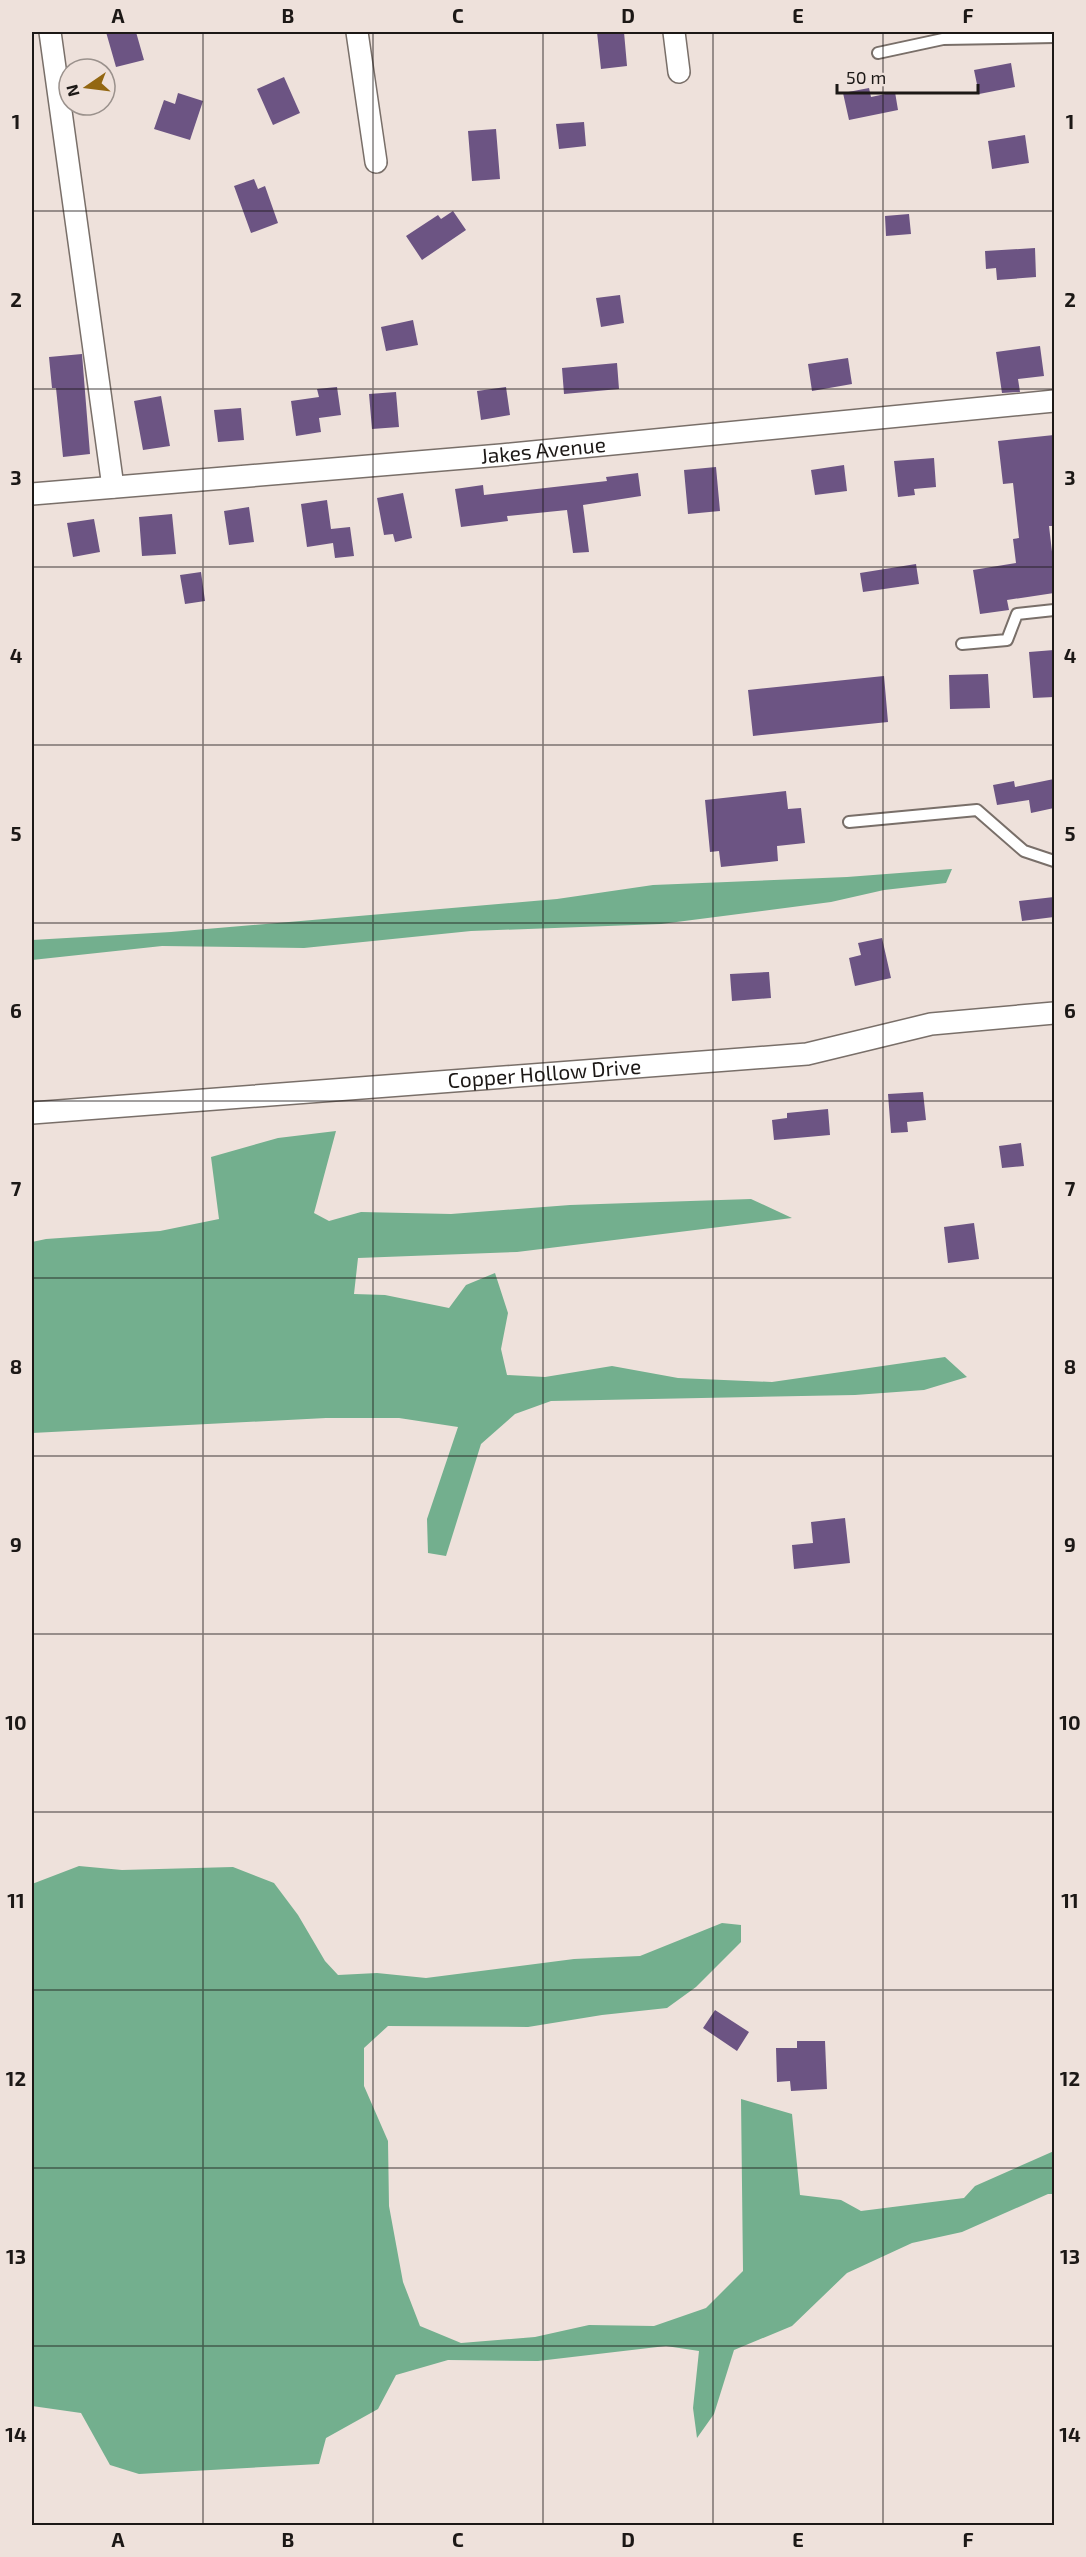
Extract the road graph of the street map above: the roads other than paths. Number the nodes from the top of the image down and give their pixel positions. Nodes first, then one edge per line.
1 (50, 32) edge
2 (357, 32) edge
3 (674, 32) edge
4 (1054, 38) edge
5 (878, 53) dead end
6 (679, 72) dead end
7 (376, 162) dead end
8 (1054, 401) edge
9 (113, 487) junction
10 (32, 494) edge
11 (1054, 610) edge
12 (962, 644) dead end
13 (849, 822) dead end
14 (1054, 861) edge
15 (1054, 1013) edge
16 (32, 1113) edge

1 - 9 street
2 - 7 street
3 - 6 street
4 - 5 lane
8 - 9 street, Jakes Avenue
9 - 10 street, Jakes Avenue
11 - 12 lane
13 - 14 lane
15 - 16 street, Copper Hollow Drive

